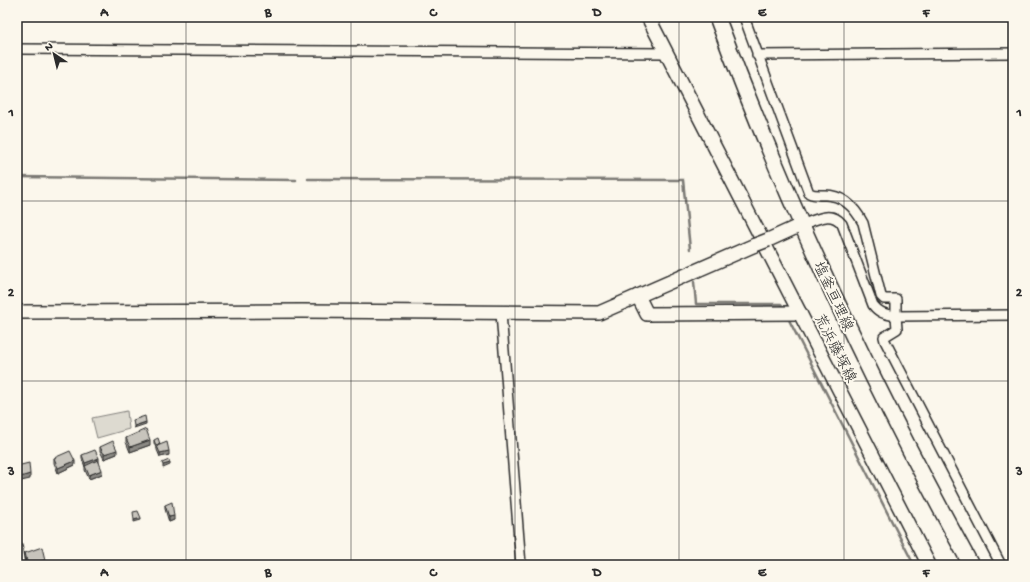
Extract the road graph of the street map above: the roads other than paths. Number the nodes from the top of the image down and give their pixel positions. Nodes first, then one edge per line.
1 (648, 17) edge
2 (717, 17) edge
3 (744, 17) edge
4 (17, 49) edge
5 (667, 53) junction
6 (1013, 53) edge
7 (757, 55) junction
8 (801, 226) junction
9 (638, 296) junction
10 (17, 312) edge
11 (501, 313) junction
12 (800, 313) junction
13 (1013, 315) edge
14 (896, 316) junction
15 (17, 548) edge
16 (20, 565) edge
17 (521, 565) edge
18 (929, 565) edge
19 (970, 565) edge
20 (1001, 565) edge

1 - 5 street
2 - 8 main road, 塩釜亘理線
3 - 7 street
4 - 5 street
5 - 12 street, 荒浜藤塚線
6 - 7 street
7 - 14 street
8 - 9 street, bridge
8 - 14 street
8 - 19 main road, 塩釜亘理線
9 - 11 street
9 - 12 street
10 - 11 street
11 - 17 street
12 - 18 street, 荒浜藤塚線
13 - 14 street
14 - 20 street
15 - 16 street

